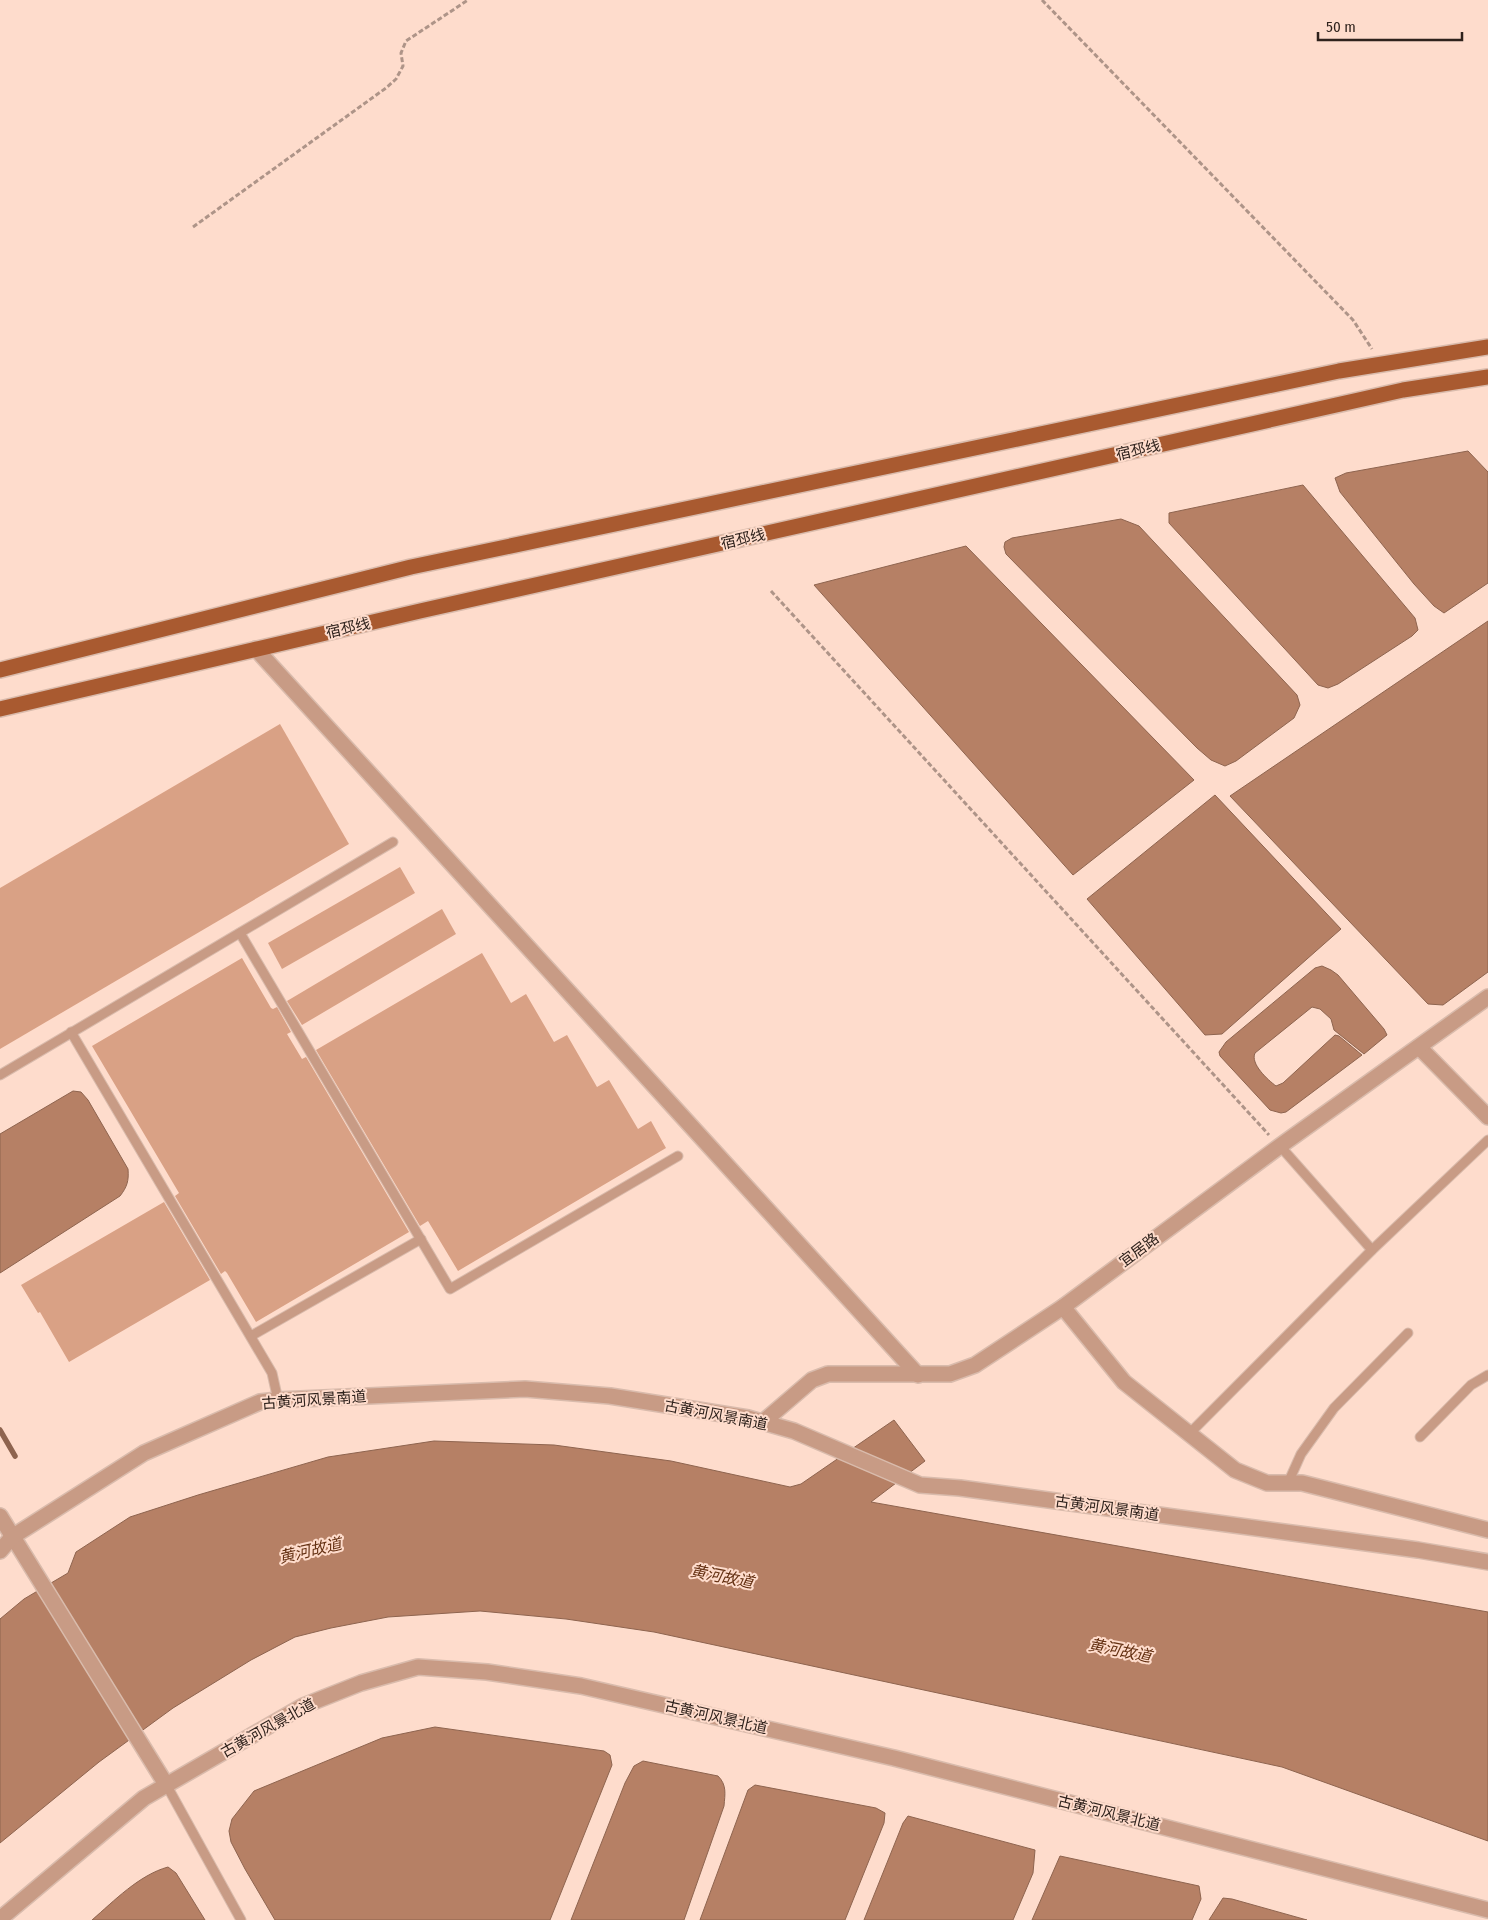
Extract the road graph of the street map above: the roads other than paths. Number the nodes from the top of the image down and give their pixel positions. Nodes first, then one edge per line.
1 (1488, 347) edge
2 (1488, 377) edge
3 (256, 649) junction
4 (0, 670) edge
5 (0, 709) edge
6 (393, 842) dead end
7 (240, 933) junction
8 (1488, 998) edge
9 (71, 1032) junction
10 (1419, 1047) junction
11 (0, 1074) edge
12 (1488, 1117) edge
13 (1488, 1140) edge
14 (1280, 1146) junction
15 (678, 1156) dead end
16 (421, 1239) junction
17 (1372, 1250) junction
18 (1063, 1307) junction
19 (1408, 1333) dead end
20 (251, 1336) junction
21 (918, 1374) junction
22 (1488, 1375) edge
23 (278, 1400) junction
24 (763, 1422) junction
25 (1189, 1434) junction
26 (1420, 1437) dead end
27 (1288, 1483) junction
28 (0, 1516) edge
29 (1488, 1530) edge
30 (16, 1543) junction
31 (0, 1551) edge
32 (1488, 1562) edge
33 (167, 1786) junction
34 (1488, 1910) edge
35 (0, 1919) edge
36 (241, 1920) edge

1 - 4 main road
2 - 3 main road, 宿邳线
3 - 5 main road, 宿邳线
3 - 21 street
6 - 7 lane
7 - 9 lane
7 - 16 lane
8 - 10 street, 宜居路
9 - 11 lane
9 - 20 lane
10 - 12 street
10 - 14 street, 宜居路
13 - 17 lane
14 - 17 lane
14 - 18 street, 宜居路
15 - 16 lane
16 - 20 lane
17 - 25 lane
18 - 21 street, 宜居路
18 - 25 street
19 - 27 lane
20 - 23 lane
21 - 24 street, 宜居路
22 - 26 lane
23 - 24 street, 古黄河风景南道
23 - 30 street, 古黄河风景南道
24 - 32 street, 古黄河风景南道
25 - 27 street
27 - 29 street
28 - 30 street
30 - 31 street, 古黄河风景南道
30 - 33 street
33 - 34 street, 古黄河风景北道
33 - 35 street, 古黄河风景北道
33 - 36 lane

